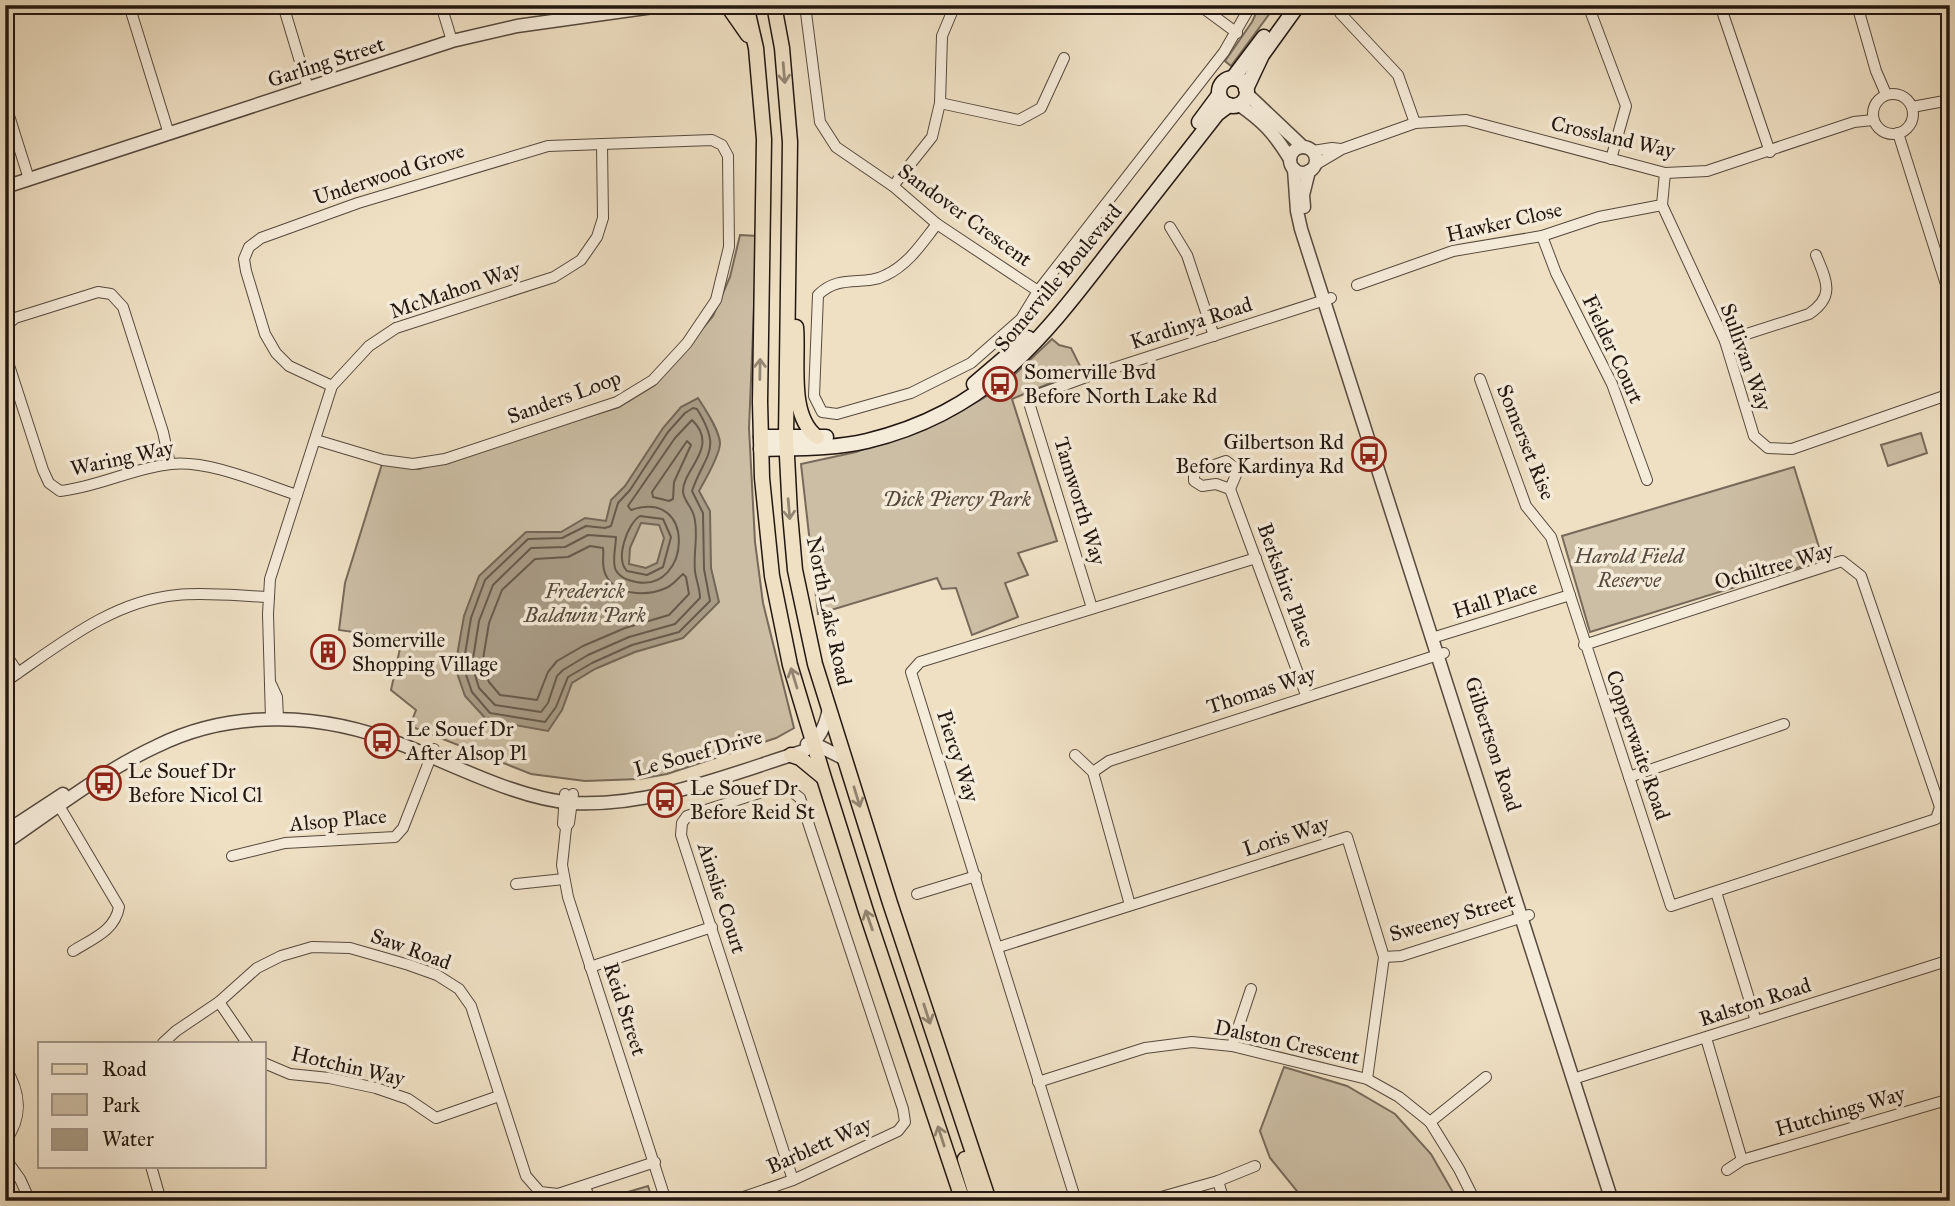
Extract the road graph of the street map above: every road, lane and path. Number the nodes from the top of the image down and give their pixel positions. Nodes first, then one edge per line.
1 (129, 5) edge
2 (283, 5) edge
3 (441, 5) edge
4 (616, 5) edge
5 (667, 5) edge
6 (727, 5) edge
7 (747, 5) edge
8 (805, 5) edge
9 (955, 5) edge
10 (1199, 5) edge
11 (1251, 5) edge
12 (1289, 5) edge
13 (1298, 5) edge
14 (1588, 5) edge
15 (1720, 5) edge
16 (1857, 5) edge
17 (773, 6) edge
18 (641, 7) edge
19 (593, 10) edge
20 (1340, 13) dead end
21 (1237, 33) junction
22 (451, 38) junction
23 (756, 48) junction
24 (1064, 58) dead end
25 (1233, 78) junction
26 (307, 85) junction
27 (1886, 94) junction
28 (1236, 97) junction
29 (1950, 100) edge
30 (5, 103) edge
31 (940, 103) junction
32 (1912, 107) junction
33 (1873, 120) junction
34 (1415, 123) junction
35 (168, 130) junction
36 (1898, 133) junction
37 (602, 145) junction
38 (722, 145) joint
39 (1770, 152) junction
40 (1310, 158) junction
41 (1611, 159) junction
42 (1292, 164) junction
43 (1665, 173) junction
44 (28, 176) junction
45 (5, 179) edge
46 (893, 186) junction
47 (5, 187) edge
48 (1662, 205) junction
49 (937, 224) junction
50 (1170, 227) dead end
51 (1542, 236) junction
52 (1816, 255) dead end
53 (1357, 285) dead end
54 (1038, 291) junction
55 (788, 292) junction
56 (1950, 296) edge
57 (1328, 299) junction
58 (5, 327) edge
59 (1214, 336) junction
60 (1725, 341) junction
61 (5, 353) edge
62 (1480, 379) dead end
63 (332, 386) junction
64 (1950, 394) edge
65 (1030, 406) joint
66 (817, 437) junction
67 (316, 440) junction
68 (761, 443) junction
69 (786, 443) junction
70 (170, 464) junction
71 (1647, 480) dead end
72 (1230, 489) dead end
73 (297, 495) junction
74 (1256, 558) junction
75 (1570, 595) junction
76 (269, 597) junction
77 (1092, 608) junction
78 (1435, 637) junction
79 (1584, 645) junction
80 (5, 653) edge
81 (1440, 654) junction
82 (18, 673) junction
83 (5, 682) edge
84 (1306, 695) junction
85 (829, 709) junction
86 (274, 715) junction
87 (1784, 724) dead end
88 (813, 743) junction
89 (433, 752) junction
90 (791, 755) junction
91 (1075, 755) dead end
92 (845, 759) junction
93 (1093, 772) junction
94 (1629, 777) junction
95 (824, 778) junction
96 (569, 798) junction
97 (57, 803) junction
98 (5, 832) edge
99 (5, 843) edge
100 (232, 856) dead end
101 (976, 876) junction
102 (564, 879) junction
103 (516, 884) dead end
104 (1716, 892) junction
105 (917, 894) dead end
106 (1130, 905) junction
107 (1671, 905) joint
108 (1525, 916) junction
109 (712, 927) junction
110 (999, 947) junction
111 (73, 951) dead end
112 (1384, 957) junction
113 (1950, 960) edge
114 (590, 967) junction
115 (1251, 989) dead end
116 (219, 1002) junction
117 (1756, 1021) junction
118 (1706, 1038) junction
119 (164, 1042) edge
120 (246, 1042) edge
121 (1232, 1046) junction
122 (266, 1064) edge
123 (5, 1067) edge
124 (1486, 1077) dead end
125 (1577, 1078) junction
126 (1367, 1079) junction
127 (1038, 1082) junction
128 (499, 1096) junction
129 (1950, 1099) edge
130 (903, 1109) joint
131 (1430, 1122) junction
132 (964, 1126) junction
133 (5, 1141) edge
134 (5, 1158) edge
135 (1742, 1160) junction
136 (655, 1162) junction
137 (1255, 1166) dead end
138 (152, 1168) edge
139 (1727, 1170) dead end
140 (793, 1180) junction
141 (1218, 1181) junction
142 (585, 1186) junction
143 (30, 1201) edge
144 (161, 1201) edge
145 (179, 1201) edge
146 (312, 1201) edge
147 (590, 1201) edge
148 (666, 1201) edge
149 (732, 1201) edge
150 (963, 1201) edge
151 (978, 1201) edge
152 (989, 1201) edge
153 (1076, 1201) edge
154 (1147, 1201) edge
155 (1224, 1201) edge
156 (1475, 1201) edge
157 (1612, 1201) edge
158 (1621, 1201) edge

1 - 35 street
2 - 26 street
3 - 22 street
4 - 19 street, Garling Street
5 - 18 street, Garling Street
6 - 23 main road
7 - 23 main road
8 - 46 street, Sandover Crescent
9 - 31 street
10 - 21 street
11 - 21 street, Sandover Crescent
12 - 25 main road
13 - 28 main road, Somerville Boulevard
14 - 41 street
15 - 39 street
16 - 27 street
17 -> 55 main road, North Lake Road
18 - 19 street, Garling Street
19 - 22 street, Garling Street
20 - 34 street
21 - 54 street, Sandover Crescent
22 - 26 street, Garling Street
68 -> 23 main road
24 - 31 street
25 - 28 main road
25 - 28 main road
26 - 35 street, Garling Street
27 - 32 street
27 - 33 street
28 - 40 street
28 - 42 street
28 - 66 main road, Somerville Boulevard
28 - 69 main road, Somerville Boulevard
29 - 32 street
30 - 44 street
31 - 46 street
32 - 36 street
33 - 36 street
33 - 39 street, Crossland Way
34 - 40 street, Crossland Way
34 - 41 street, Crossland Way
35 - 44 street, Garling Street
36 - 56 street
37 - 38 street, Underwood Grove
37 - 63 street, McMahon Way
37 - 63 street, Underwood Grove
38 - 67 street, Sanders Loop
39 - 43 street, Crossland Way
40 - 42 street
40 - 42 street
40 - 57 street
41 - 43 street, Crossland Way
42 - 57 street
43 - 48 street
44 - 45 street, Garling Street
44 - 47 street, Garling Street
46 - 49 street, Sandover Crescent
48 - 51 street, Hawker Close
48 - 60 street, Sullivan Way
49 - 54 street, Sandover Crescent
49 - 54 street
50 - 59 street
51 - 53 street, Hawker Close
51 - 71 street, Fielder Court
52 - 60 street
55 - 66 main road
55 - 69 main road, North Lake Road
57 - 59 street, Kardinya Road
57 - 78 street, Gilbertson Road
58 - 70 street
59 - 65 street, Kardinya Road
60 - 64 street, Sullivan Way
61 - 70 street, Waring Way
62 - 75 street, Somerset Rise
63 - 67 street, McMahon Way
65 - 77 street, Tamworth Way
66 - 69 main road, Somerville Boulevard
67 - 73 street, McMahon Way
68 - 69 main road, Somerville Boulevard
88 -> 68 main road
69 -> 85 main road, North Lake Road
70 - 73 street, Waring Way
72 - 74 street, Berkshire Place
73 - 76 street, McMahon Way
74 - 77 street, Piercy Way
74 - 84 street, Berkshire Place
75 - 78 street, Hall Place
75 - 79 street, Copperwaite Road
76 - 82 street
76 - 86 street, McMahon Way
77 - 101 street, Piercy Way
78 - 81 street, Gilbertson Road
79 - 94 street, Copperwaite Road
79 - 104 street, Ochiltree Way
80 - 82 street
81 - 84 street, Thomas Way
81 - 108 street, Gilbertson Road
82 - 83 street
84 - 93 street, Thomas Way
85 - 88 street
85 - 92 main road, North Lake Road
86 - 89 street, Le Souef Drive
86 - 97 street, Le Souef Drive
87 - 94 street
88 - 90 street, Le Souef Drive
88 - 92 street
88 - 95 main road
88 - 96 street, Le Souef Drive
89 - 96 street, Le Souef Drive
89 - 100 street, Alsop Place
90 - 95 main road
90 - 96 street, Le Souef Drive
91 - 93 street
92 -> 132 main road, North Lake Road
93 - 106 street
94 - 107 street, Copperwaite Road
150 -> 95 main road
96 - 102 street, Reid Street
97 - 98 street, Le Souef Drive
97 - 99 street, Le Souef Drive
97 - 111 street
101 - 105 street
101 - 110 street, Piercy Way
102 - 103 street
102 - 114 street, Reid Street
104 - 107 street, Ochiltree Way
104 - 117 street
106 - 110 street, Loris Way
106 - 112 street, Loris Way
108 - 112 street, Sweeney Street
108 - 125 street, Gilbertson Road
109 - 114 street
109 - 130 street, Ainslie Court
109 - 140 street, Ainslie Court
110 - 127 street, Piercy Way
112 - 126 street, Loris Way
113 - 117 street, Ralston Road
114 - 136 street, Reid Street
115 - 121 street
116 - 119 street, Saw Road
116 - 120 street
116 - 128 street, Saw Road
117 - 118 street, Ralston Road
118 - 125 street, Ralston Road
118 - 135 street
121 - 126 street, Dalston Crescent
121 - 127 street, Dalston Crescent
122 - 128 street, Hotchin Way
123 - 133 street
124 - 131 street
125 - 157 street, Gilbertson Road
125 - 158 street, Gilbertson Road
126 - 131 street, Dalston Crescent
127 - 153 street, Piercy Way
128 - 142 street, Saw Road
129 - 135 street, Hutchings Way
130 - 140 street, Barblett Way
131 - 156 street, Dalston Crescent
132 - 151 main road
132 - 152 main road, North Lake Road
134 - 143 street
135 - 139 street, Hutchings Way
136 - 142 street, Saw Road
136 - 148 street, Reid Street
137 - 141 street
138 - 144 street
140 - 149 street, Barblett Way
141 - 154 street
141 - 155 street
142 - 147 street
145 - 146 street

